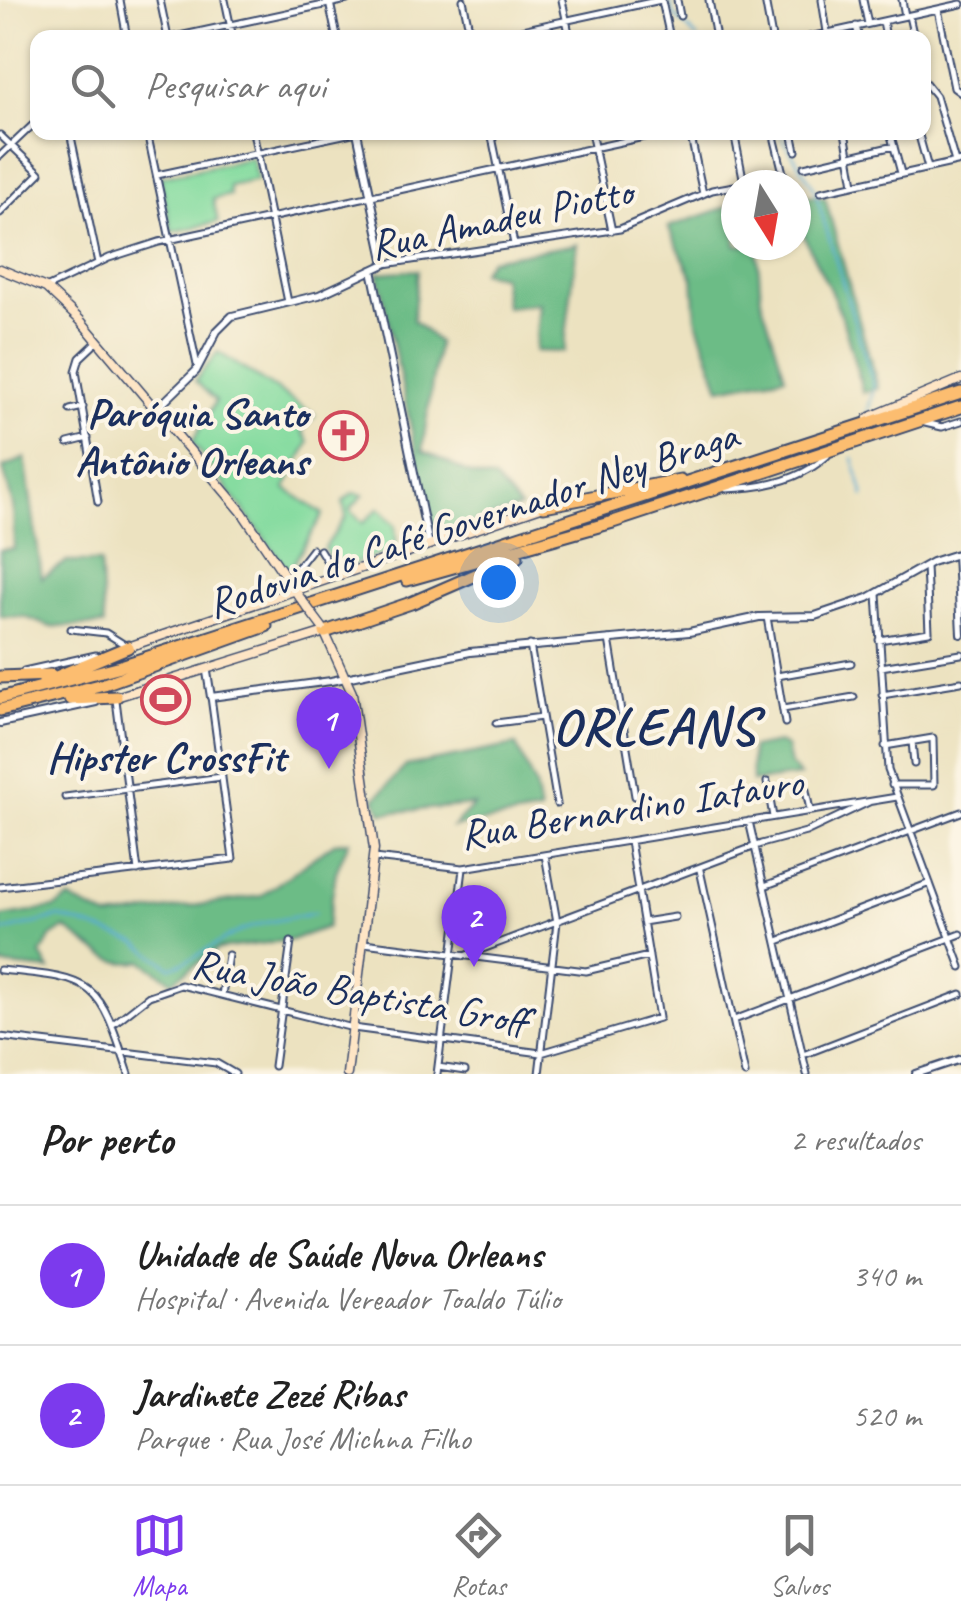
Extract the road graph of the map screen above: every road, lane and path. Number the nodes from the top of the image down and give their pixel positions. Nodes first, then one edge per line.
1 (120, 0) edge
2 (160, 0) edge
3 (225, 0) edge
4 (347, 0) edge
5 (463, 0) edge
6 (562, 0) edge
7 (661, 0) edge
8 (676, 0) edge
9 (708, 0) edge
10 (765, 0) edge
11 (822, 0) edge
12 (863, 0) edge
13 (902, 0) edge
14 (330, 2) edge
15 (961, 4) edge
16 (942, 5) edge
17 (680, 16) dead end
18 (907, 16) junction
19 (566, 20) junction
20 (883, 21) junction
21 (868, 24) junction
22 (230, 25) junction
23 (856, 26) junction
24 (126, 30) edge
25 (167, 30) edge
26 (207, 30) edge
27 (231, 30) edge
28 (335, 30) edge
29 (469, 30) edge
30 (521, 30) edge
31 (568, 30) edge
32 (668, 30) edge
33 (714, 30) edge
34 (771, 30) edge
35 (827, 30) edge
36 (844, 30) edge
37 (857, 30) edge
38 (885, 30) edge
39 (911, 30) edge
40 (931, 90) edge
41 (961, 93) edge
42 (30, 128) edge
43 (0, 134) edge
44 (71, 140) edge
45 (149, 140) edge
46 (254, 140) edge
47 (321, 140) edge
48 (359, 140) edge
49 (492, 140) edge
50 (592, 140) edge
51 (630, 140) edge
52 (692, 140) edge
53 (736, 140) edge
54 (775, 140) edge
55 (794, 140) edge
56 (846, 140) edge
57 (892, 140) edge
58 (920, 140) edge
59 (11, 146) junction
60 (894, 146) junction
61 (594, 148) junction
62 (796, 151) dead end
63 (257, 154) junction
64 (0, 156) edge
65 (848, 156) junction
66 (958, 161) edge
67 (804, 167) dead end
68 (928, 168) junction
69 (498, 169) junction
70 (741, 170) edge
71 (782, 170) edge
72 (902, 174) junction
73 (156, 175) junction
74 (854, 184) junction
75 (721, 189) edge
76 (821, 192) dead end
77 (703, 194) junction
78 (370, 196) junction
79 (0, 213) edge
80 (270, 218) junction
81 (612, 231) junction
82 (170, 239) junction
83 (514, 244) junction
84 (98, 263) junction
85 (385, 264) junction
86 (0, 269) edge
87 (372, 270) junction
88 (46, 288) junction
89 (288, 302) junction
90 (98, 340) junction
91 (198, 368) junction
92 (961, 379) edge
93 (961, 392) edge
94 (83, 407) junction
95 (961, 407) edge
96 (156, 409) junction
97 (70, 410) dead end
98 (918, 421) junction
99 (961, 421) edge
100 (88, 438) junction
101 (823, 438) junction
102 (68, 443) dead end
103 (719, 474) junction
104 (98, 502) dead end
105 (544, 506) joint
106 (563, 537) junction
107 (429, 544) junction
108 (959, 554) edge
109 (926, 565) junction
110 (336, 576) junction
111 (288, 580) junction
112 (296, 592) junction
113 (877, 594) junction
114 (960, 600) edge
115 (767, 617) junction
116 (961, 629) edge
117 (71, 630) dead end
118 (323, 630) junction
119 (609, 639) junction
120 (879, 640) junction
121 (530, 645) junction
122 (128, 647) junction
123 (961, 654) edge
124 (851, 664) dead end
125 (880, 667) junction
126 (208, 672) junction
127 (60, 675) junction
128 (0, 676) edge
129 (777, 676) junction
130 (348, 678) junction
131 (961, 682) edge
132 (882, 695) junction
133 (0, 696) edge
134 (116, 697) junction
135 (211, 697) junction
136 (854, 697) dead end
137 (46, 700) junction
138 (782, 709) junction
139 (0, 710) edge
140 (542, 717) junction
141 (496, 722) dead end
142 (0, 723) edge
143 (785, 724) dead end
144 (912, 741) junction
145 (884, 746) junction
146 (914, 764) dead end
147 (222, 777) junction
148 (804, 781) dead end
149 (767, 782) dead end
150 (892, 785) junction
151 (128, 789) junction
152 (635, 796) dead end
153 (64, 797) dead end
154 (897, 797) junction
155 (872, 800) junction
156 (557, 804) dead end
157 (810, 810) junction
158 (961, 812) edge
159 (773, 816) junction
160 (749, 820) junction
161 (911, 831) junction
162 (630, 840) junction
163 (757, 849) junction
164 (545, 854) junction
165 (374, 858) junction
166 (463, 868) junction
167 (138, 870) junction
168 (700, 870) junction
169 (930, 883) junction
170 (766, 886) junction
171 (0, 887) edge
172 (638, 893) junction
173 (675, 916) dead end
174 (557, 922) junction
175 (643, 922) junction
176 (961, 934) edge
177 (950, 938) junction
178 (778, 941) junction
179 (291, 942) dead end
180 (364, 943) junction
181 (452, 954) junction
182 (228, 955) dead end
183 (464, 956) junction
184 (649, 956) junction
185 (551, 967) junction
186 (961, 967) edge
187 (0, 970) edge
188 (961, 994) edge
189 (222, 995) junction
190 (791, 998) junction
191 (282, 1011) junction
192 (734, 1020) junction
193 (112, 1025) junction
194 (353, 1028) junction
195 (0, 1037) edge
196 (441, 1040) junction
197 (122, 1053) junction
198 (540, 1053) junction
199 (803, 1055) junction
200 (961, 1059) edge
201 (951, 1062) junction
202 (274, 1066) dead end
203 (437, 1071) edge
204 (465, 1071) dead end
205 (129, 1074) edge
206 (235, 1074) edge
207 (347, 1074) edge
208 (539, 1074) edge
209 (745, 1074) edge
210 (807, 1074) edge
211 (916, 1074) edge
212 (956, 1074) edge

1 - 24 street
2 - 25 street
3 - 22 street
4 - 14 street
5 - 29 street
6 - 19 street
7 - 19 street
7 - 32 street
8 - 17 street
9 - 33 street
10 - 34 street
11 - 35 street
12 - 21 street
13 - 18 street
14 - 22 street
14 - 28 street
15 - 16 street
16 - 18 street
16 - 41 street
18 - 20 street
18 - 39 street
19 - 30 street
19 - 31 street
20 - 21 street
20 - 38 street
21 - 23 street
22 - 26 street
22 - 27 street
23 - 36 street
23 - 37 street
40 - 66 street
42 - 59 street
43 - 59 street
44 - 84 street
45 - 73 street
46 - 63 street
47 - 63 street
48 - 78 street
49 - 69 street
50 - 61 street
51 - 61 street
52 - 77 street
53 - 70 street
54 - 71 street, Rua Amadeu Piotto
55 - 62 street
56 - 65 street
57 - 60 street
58 - 68 street
59 - 64 street
59 - 79 street
60 - 65 street
60 - 72 street
61 - 69 street
61 - 81 street
63 - 73 street
63 - 80 street
65 - 67 street
65 - 74 street
66 - 68 street
68 - 72 street
69 - 78 street
69 - 83 street
72 - 74 street
73 - 82 street
74 - 76 street
75 - 77 street, Rua Amadeu Piotto
77 - 81 street, Rua Amadeu Piotto
78 - 80 street
78 - 85 street
80 - 82 street
80 - 89 street
81 - 83 street, Rua Amadeu Piotto
82 - 84 street
82 - 91 street
83 - 85 street, Rua Amadeu Piotto
84 - 88 street
85 - 87 street, Rua Amadeu Piotto
86 - 88 main road
87 - 89 street, Rua Amadeu Piotto
87 - 107 street
88 - 90 main road
89 - 91 street, Rua Amadeu Piotto
90 - 94 street
90 - 96 main road
91 - 96 street, Rua Amadeu Piotto
92 - 101 main road
93 - 101 highway, Rodovia do Café Governador Ney Braga
94 - 97 street
94 - 100 street
95 - 98 highway, Rodovia do Café Governador Ney Braga
96 - 111 main road
98 - 99 street
98 - 106 highway, Rodovia do Café Governador Ney Braga
100 - 102 street
100 - 104 street
101 - 103 highway, Rodovia do Café Governador Ney Braga
103 - 105 highway
103 - 133 highway, Rodovia do Café Governador Ney Braga
105 - 107 main road
106 - 118 highway
106 - 137 highway, Rodovia do Café Governador Ney Braga
107 - 110 main road
108 - 109 street
108 - 114 street
109 - 113 street
109 - 120 street
110 - 111 street
110 - 112 main road
111 - 112 main road
112 - 118 main road, bridge
112 - 122 main road
113 - 115 street
113 - 120 street
114 - 116 street
115 - 119 street
115 - 129 street
117 - 122 street
118 - 126 main road
118 - 130 main road
119 - 121 street
119 - 152 street
120 - 125 street
121 - 130 street
121 - 140 street
122 - 127 highway
122 - 128 street
123 - 125 street
124 - 129 street
125 - 132 street
126 - 134 main road
126 - 135 street
127 - 128 highway
127 - 133 highway
129 - 138 street
130 - 135 street
130 - 165 main road
131 - 132 street
132 - 145 street
134 - 137 highway
134 - 142 street
134 - 151 street
135 - 147 street
136 - 138 street
137 - 139 highway, Rodovia do Café Governador Ney Braga
138 - 143 street
140 - 141 street
140 - 156 street
144 - 145 street
144 - 146 street
144 - 150 street
145 - 150 street
147 - 151 street
147 - 167 street
148 - 157 street
149 - 159 street
150 - 154 street
151 - 153 street
151 - 167 street
154 - 155 street, Rua Bernardino Iatauro
154 - 161 street
155 - 157 street, Rua Bernardino Iatauro
155 - 163 street
157 - 159 street, Rua Bernardino Iatauro
158 - 161 street
159 - 160 street, Rua Bernardino Iatauro
160 - 162 street, Rua Bernardino Iatauro
160 - 163 street
161 - 169 street
161 - 170 street
162 - 164 street, Rua Bernardino Iatauro
162 - 172 street
163 - 168 street
163 - 170 street
164 - 166 street, Rua Bernardino Iatauro
164 - 174 street
165 - 166 street, Rua Bernardino Iatauro
165 - 180 main road
166 - 181 street
167 - 171 street
168 - 172 street
168 - 192 street
169 - 177 street
169 - 178 street
170 - 178 street
172 - 174 street
172 - 175 street
173 - 175 street
174 - 183 street
174 - 185 street
175 - 184 street
176 - 177 street
177 - 186 street
177 - 190 street
178 - 190 street
179 - 191 street
180 - 181 street
180 - 194 main road
181 - 183 street
181 - 196 street
182 - 189 street
183 - 185 street
184 - 185 street
184 - 198 street, Rua João Baptista Groff
185 - 198 street
187 - 193 street
188 - 199 street
189 - 191 street, Rua João Baptista Groff
189 - 193 street, Rua João Baptista Groff
190 - 192 street
190 - 199 street
191 - 194 street, Rua João Baptista Groff
191 - 202 street
192 - 209 street
193 - 197 street
194 - 196 street, Rua João Baptista Groff
194 - 207 main road
195 - 197 street
196 - 198 street, Rua João Baptista Groff
196 - 203 street
197 - 205 street
197 - 206 street
198 - 208 street
199 - 210 street
200 - 201 street
201 - 211 street
201 - 212 street
203 - 204 street

